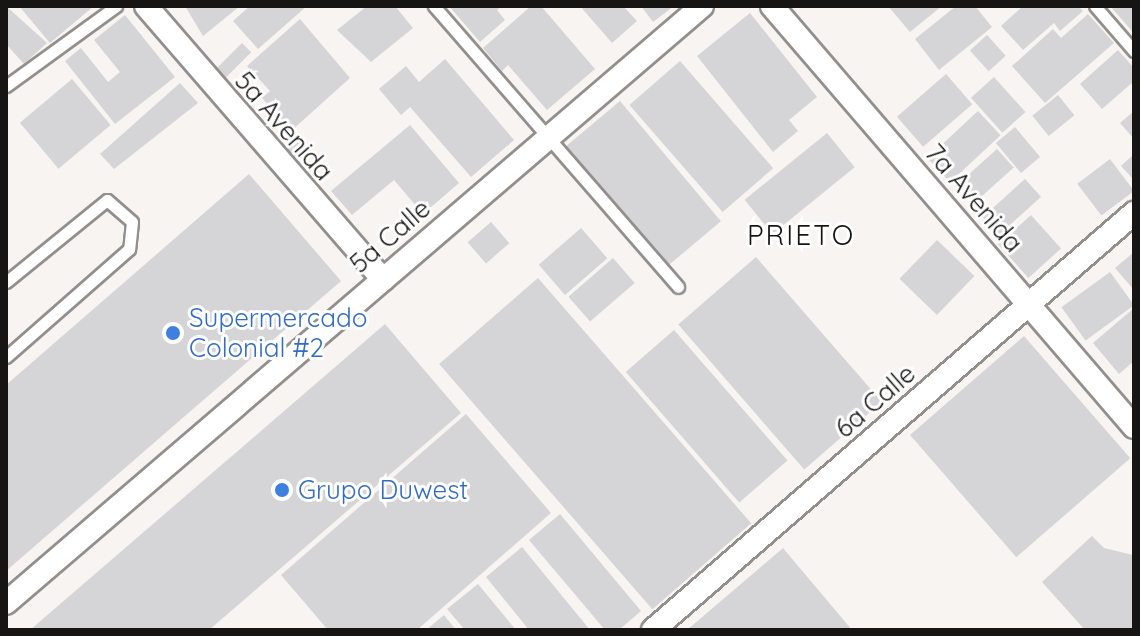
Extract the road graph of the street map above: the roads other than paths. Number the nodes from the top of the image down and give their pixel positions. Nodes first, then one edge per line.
1 (116, 6) edge
2 (146, 6) edge
3 (434, 6) edge
4 (702, 6) edge
5 (772, 6) edge
6 (1095, 6) edge
7 (1134, 51) edge
8 (6, 86) edge
9 (549, 137) junction
10 (1134, 213) edge
11 (383, 280) junction
12 (6, 282) edge
13 (678, 287) dead end
14 (1029, 305) junction
15 (6, 357) edge
16 (1134, 427) edge
17 (6, 603) edge
18 (653, 630) edge

1 - 8 lane
2 - 11 street, 5a Avenida
3 - 9 lane
4 - 9 street, 5a Calle
5 - 14 street, 7a Avenida
6 - 7 lane
9 - 11 street, 5a Calle
9 - 13 lane
10 - 14 street, 6a Calle
11 - 17 street, 5a Calle
12 - 15 lane
14 - 16 street, 7a Avenida
14 - 18 street, 6a Calle

